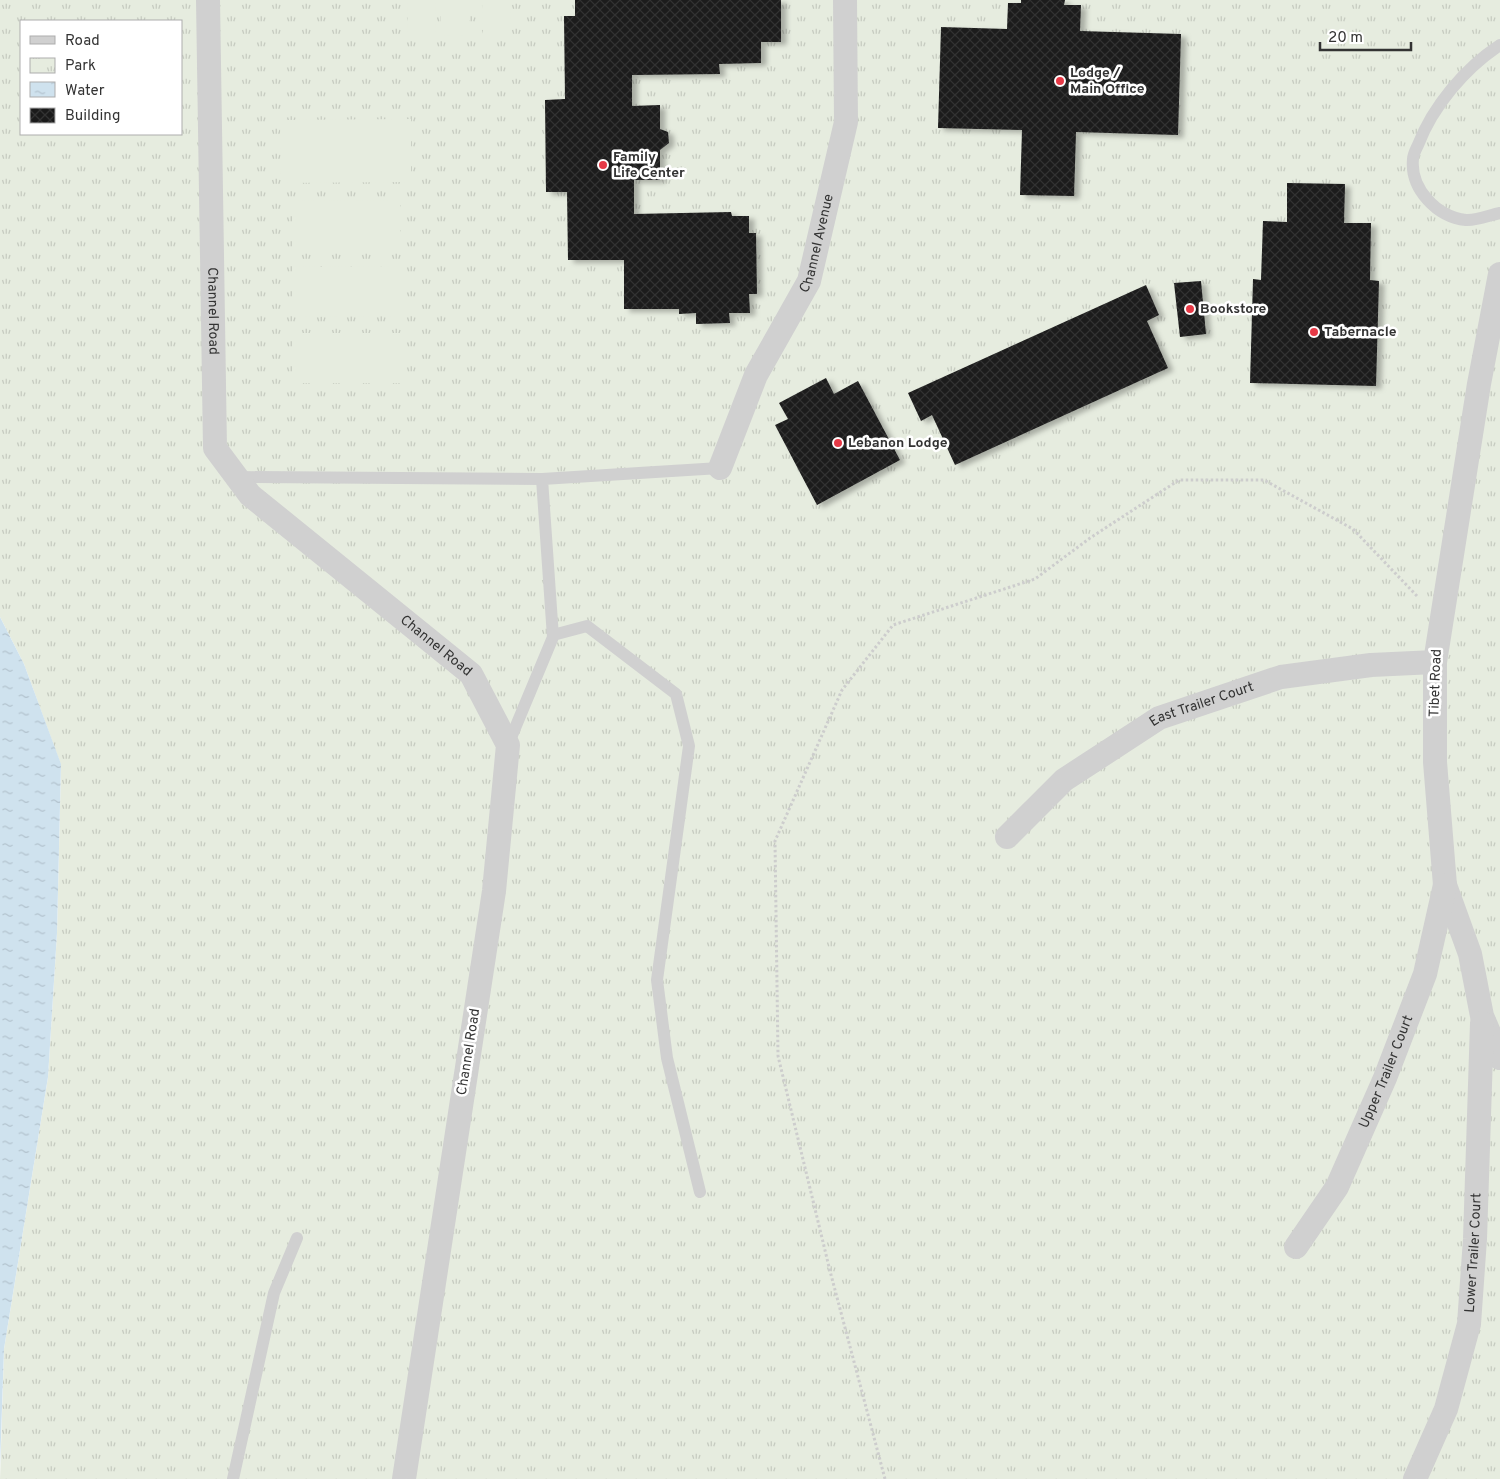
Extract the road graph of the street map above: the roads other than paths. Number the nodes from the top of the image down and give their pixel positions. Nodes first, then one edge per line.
1 (208, 0) edge
2 (845, 0) edge
3 (1500, 45) edge
4 (1500, 213) edge
5 (1500, 274) edge
6 (720, 468) joint
7 (236, 477) junction
8 (542, 478) junction
9 (553, 635) junction
10 (1435, 662) junction
11 (508, 745) junction
12 (1007, 837) dead end
13 (1445, 885) junction
14 (1482, 1016) junction
15 (1500, 1058) edge
16 (700, 1192) dead end
17 (297, 1238) dead end
18 (1296, 1247) dead end
19 (232, 1479) edge
20 (404, 1479) edge
21 (1415, 1479) edge

1 - 7 street, Channel Road
2 - 6 street, Channel Avenue
3 - 4 lane
5 - 10 street, Tibet Road
6 - 8 lane
7 - 8 lane
7 - 11 street, Channel Road
8 - 9 lane
9 - 11 lane
9 - 16 lane
10 - 12 street, East Trailer Court
10 - 13 street, Tibet Road
11 - 20 street, Channel Road
13 - 14 street, Tibet Road
13 - 18 street, Upper Trailer Court
14 - 15 street, Tibet Road
14 - 21 street, Lower Trailer Court
17 - 19 lane

